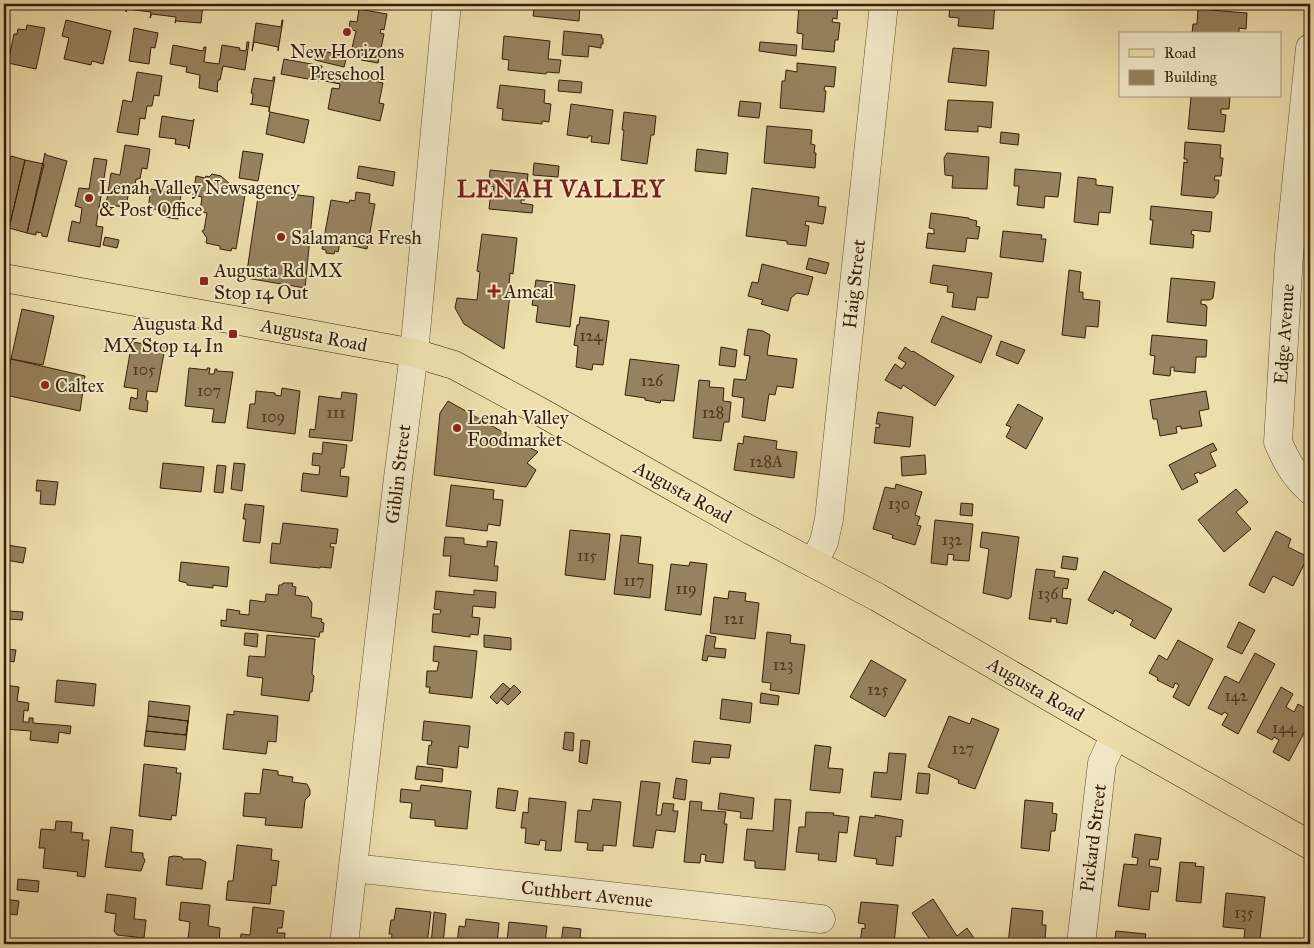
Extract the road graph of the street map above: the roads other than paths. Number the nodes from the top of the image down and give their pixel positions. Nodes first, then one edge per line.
1 (447, 4) edge
2 (884, 4) edge
3 (1310, 48) edge
4 (4, 278) edge
5 (414, 353) junction
6 (1310, 490) edge
7 (814, 562) junction
8 (1115, 735) junction
9 (1310, 845) edge
10 (353, 868) junction
11 (821, 919) dead end
12 (344, 944) edge
13 (1081, 944) edge

1 - 5 street, Giblin Street
2 - 7 street, Haig Street
3 - 6 street, Edge Avenue
4 - 5 main road, Augusta Road
5 - 7 main road, Augusta Road
5 - 10 street, Giblin Street
7 - 8 main road, Augusta Road
8 - 9 main road, Augusta Road
8 - 13 street, Pickard Street
10 - 11 street, Cuthbert Avenue
10 - 12 street, Giblin Street

